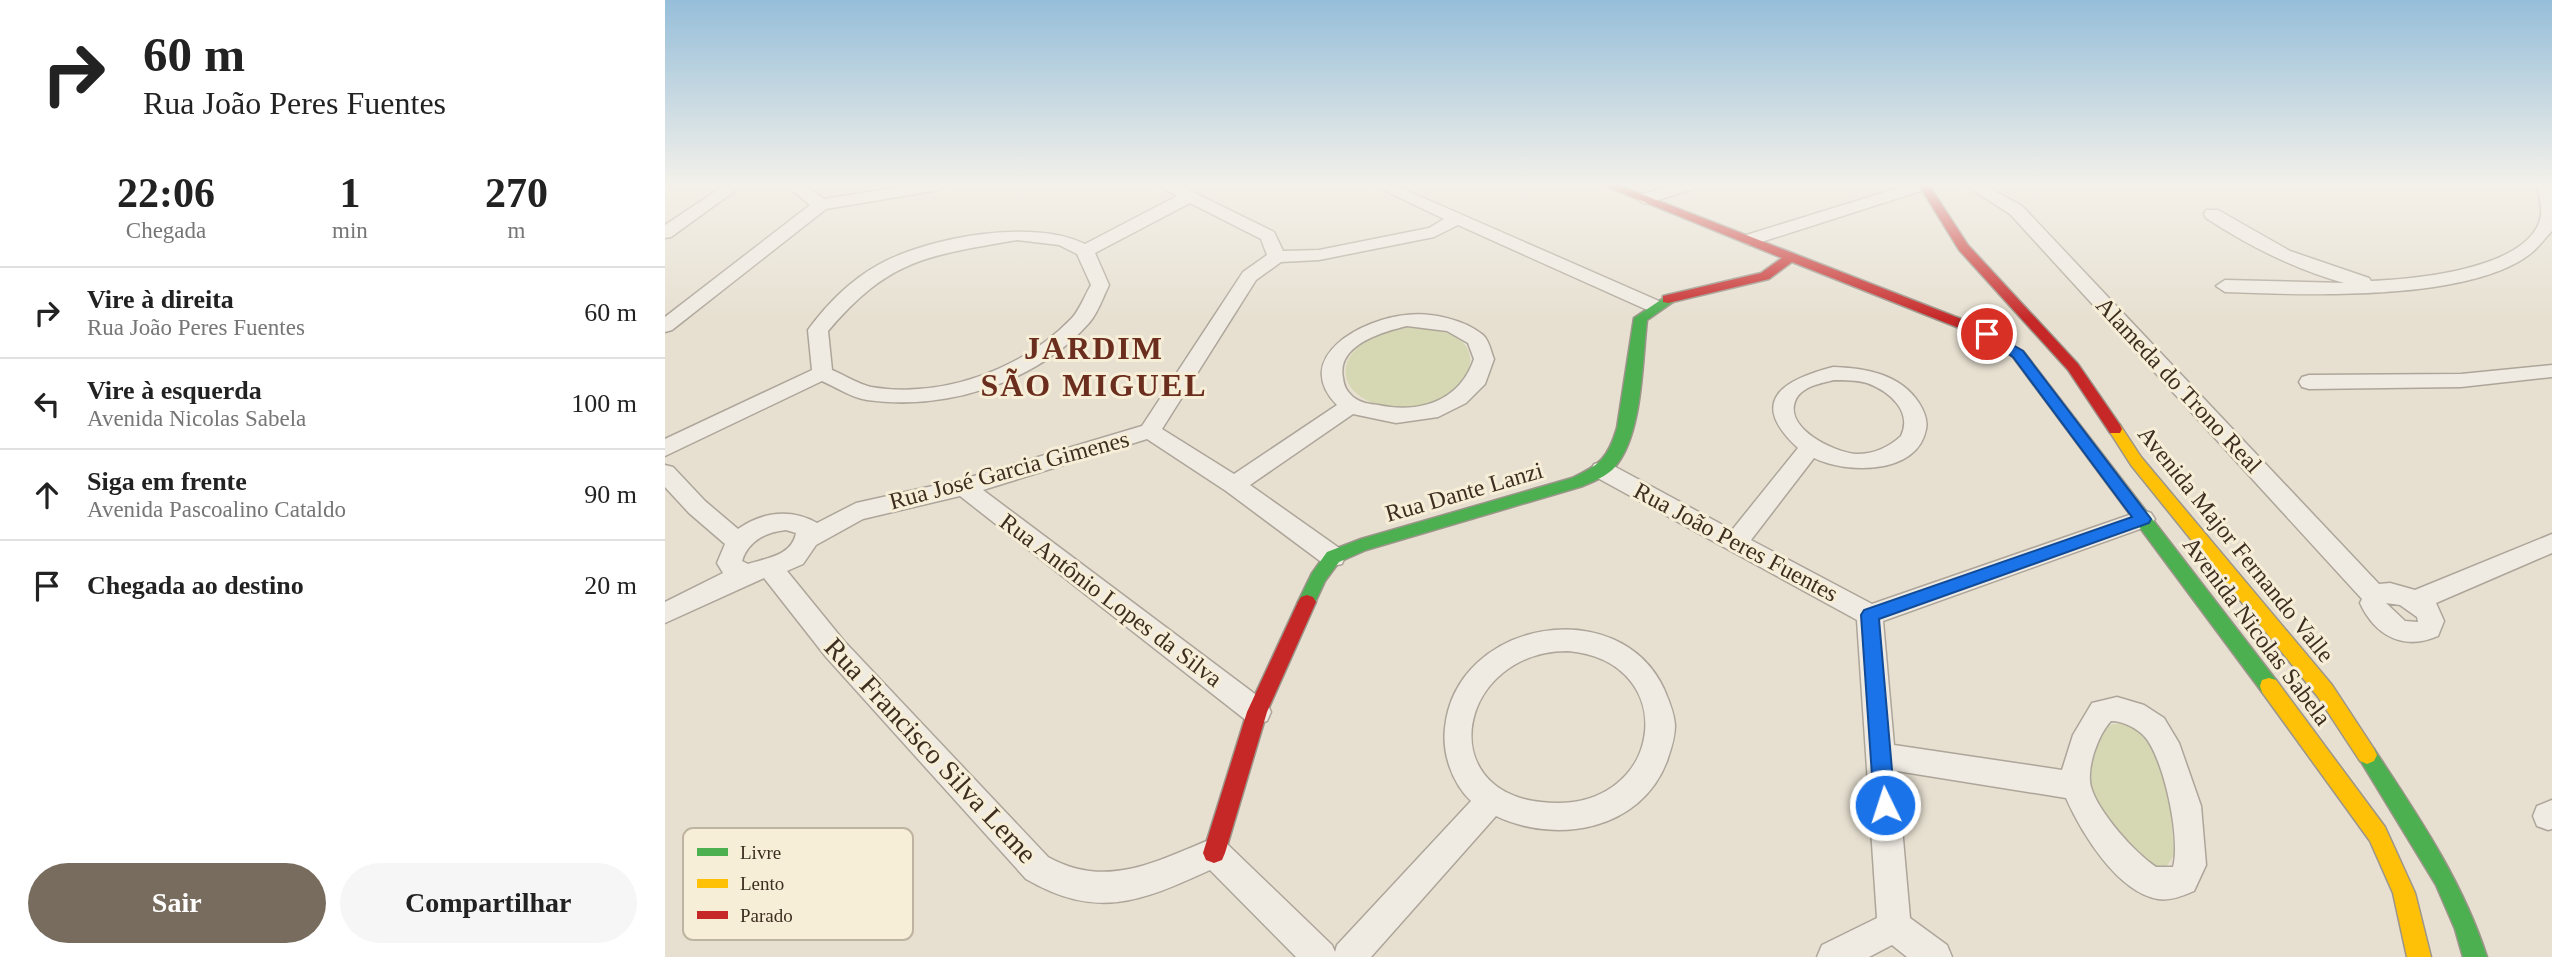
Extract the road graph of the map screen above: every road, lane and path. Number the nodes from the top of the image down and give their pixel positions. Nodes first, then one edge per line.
1 (789, 230) edge
2 (1125, 230) edge
3 (1256, 230) edge
4 (1438, 230) edge
5 (1481, 230) edge
6 (1723, 230) edge
7 (1782, 230) edge
8 (1952, 230) edge
9 (2034, 230) edge
10 (2235, 230) edge
11 (2544, 230) edge
12 (1749, 240) junction
13 (1085, 251) junction
14 (1792, 256) junction
15 (1277, 257) junction
16 (2225, 286) dead end
17 (2382, 287) junction
18 (1652, 305) junction
19 (665, 326) edge
20 (2552, 371) edge
21 (822, 373) junction
22 (2309, 382) dead end
23 (1351, 405) junction
24 (1150, 431) junction
25 (665, 448) edge
26 (1810, 448) junction
27 (1602, 470) junction
28 (665, 473) edge
29 (1234, 485) junction
30 (964, 487) junction
31 (2143, 519) junction
32 (808, 539) junction
33 (1737, 541) junction
34 (738, 542) junction
35 (2552, 543) edge
36 (1333, 557) junction
37 (759, 571) junction
38 (665, 614) edge
39 (1870, 615) junction
40 (1257, 712) junction
41 (1881, 756) junction
42 (2075, 786) junction
43 (1491, 800) junction
44 (1214, 853) junction
45 (1894, 927) junction
46 (1320, 957) edge
47 (1349, 957) edge
48 (1834, 957) edge
49 (1935, 957) edge
50 (2419, 957) edge
51 (2475, 957) edge

1 - 19 street
2 - 13 street
3 - 15 street
4 - 15 street
5 - 18 street
6 - 12 street
7 - 12 street
8 - 51 street, Avenida Major Fernando Valle
9 - 35 street, Alameda do Trono Real
10 - 17 street
11 - 17 street
12 - 14 street
13 - 21 street
13 - 21 street
14 - 18 street
14 - 31 street, Avenida Nicolas Sabela
15 - 24 street, Rua José Garcia Gimenes
16 - 17 street
18 - 27 street
20 - 22 street
21 - 25 street
23 - 23 street
23 - 29 street
24 - 29 street
24 - 30 street, Rua José Garcia Gimenes
26 - 26 street
26 - 33 street
27 - 33 street, Rua João Peres Fuentes
27 - 36 street, Rua Dante Lanzi
28 - 34 street
29 - 36 street
30 - 32 street, Rua José Garcia Gimenes
30 - 40 street, Rua Antônio Lopes da Silva
31 - 39 street
31 - 50 street, Avenida Nicolas Sabela
32 - 34 street
32 - 37 street, Rua José Garcia Gimenes
33 - 39 street, Rua João Peres Fuentes
34 - 37 street, Rua Francisco Silva Leme
36 - 40 street
37 - 38 street, Rua José Garcia Gimenes
37 - 44 street, Rua Francisco Silva Leme
39 - 41 street
40 - 44 street
41 - 42 street
41 - 45 street
42 - 42 street
43 - 43 street
43 - 47 street
44 - 46 street
45 - 48 street
45 - 49 street

